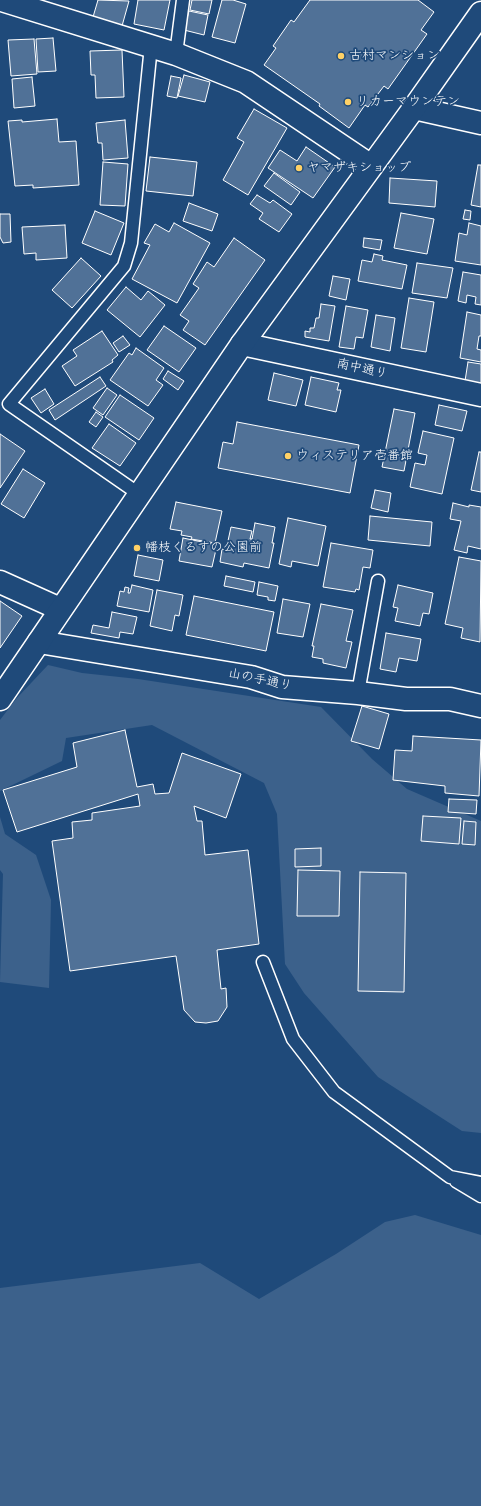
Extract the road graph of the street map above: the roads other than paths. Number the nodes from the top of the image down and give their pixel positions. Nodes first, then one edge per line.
1 (2, 0) edge
2 (183, 0) edge
3 (481, 13) edge
4 (151, 46) junction
5 (176, 54) junction
6 (414, 108) junction
7 (481, 123) edge
8 (370, 166) junction
9 (242, 344) junction
10 (481, 395) edge
11 (139, 494) junction
12 (378, 581) dead end
13 (0, 582) edge
14 (60, 609) junction
15 (39, 642) junction
16 (358, 693) junction
17 (0, 699) edge
18 (481, 706) edge
19 (263, 962) dead end
20 (450, 1177) junction
21 (481, 1183) edge
22 (481, 1196) edge

1 - 4 street
2 - 5 lane
3 - 6 street
4 - 5 street
4 - 11 lane
5 - 8 street
6 - 7 street
6 - 8 street
8 - 9 street
9 - 10 street, 南中通り
9 - 11 street
11 - 14 street
12 - 16 lane
13 - 14 street
14 - 15 street
15 - 16 street, 山の手通り
15 - 17 street
16 - 18 street, 山の手通り
19 - 20 lane
20 - 21 lane
20 - 22 lane

